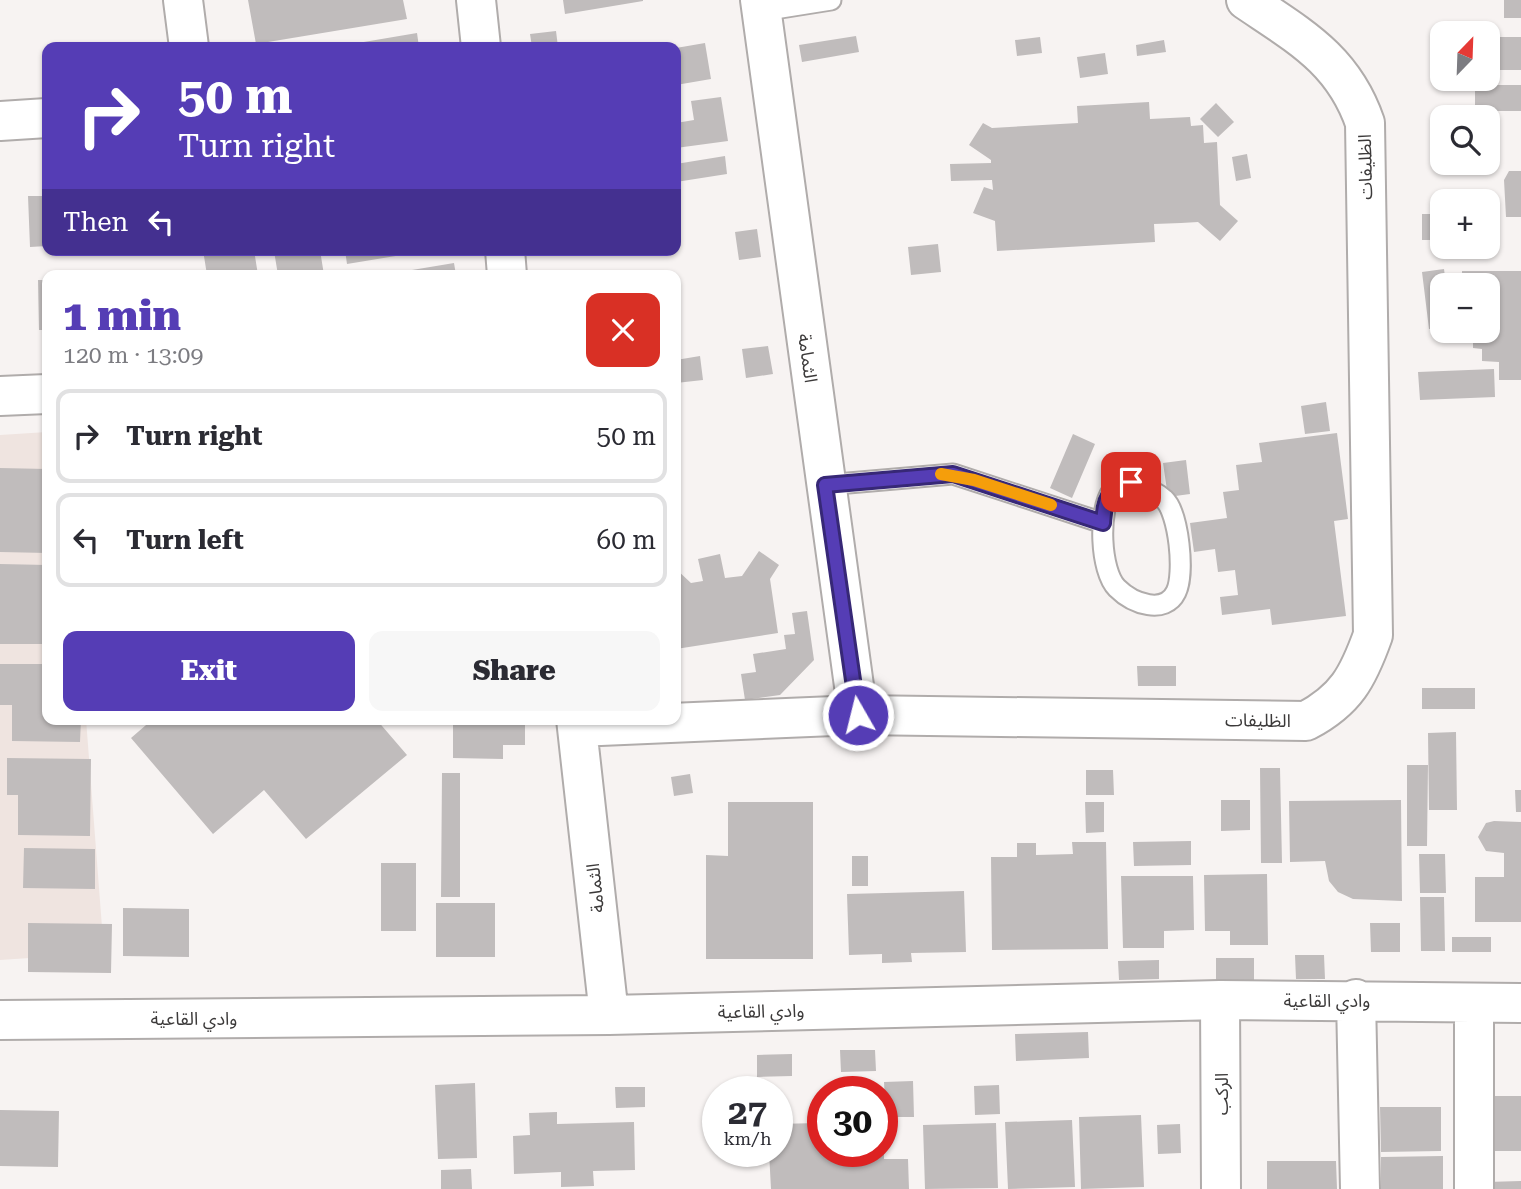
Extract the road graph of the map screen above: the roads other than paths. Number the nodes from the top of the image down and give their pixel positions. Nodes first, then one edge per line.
1 (183, 0) edge
2 (475, 0) edge
3 (831, 0) edge
4 (1246, 0) edge
5 (761, 5) edge
6 (188, 42) edge
7 (480, 42) edge
8 (42, 118) edge
9 (0, 121) edge
10 (42, 394) edge
11 (0, 396) edge
12 (825, 485) junction
13 (1103, 523) junction
14 (858, 715) junction
15 (681, 720) edge
16 (576, 725) edge
17 (1356, 999) junction
18 (1220, 1000) junction
19 (1474, 1003) junction
20 (1521, 1003) edge
21 (609, 1015) junction
22 (0, 1020) edge
23 (1221, 1189) edge
24 (1360, 1189) edge
25 (1474, 1189) edge

1 - 6 street
2 - 7 street
3 - 5 lane
4 - 14 street, الظليفات
5 - 12 street, الثمامة
8 - 9 street
10 - 11 street
12 - 13 lane
12 - 14 street, الثمامة
13 - 13 lane
14 - 15 street, الظليفات
16 - 21 street, الثمامة
17 - 18 street, وادي القاعية
17 - 19 street, وادي القاعية
17 - 24 street
18 - 21 street, وادي القاعية
18 - 23 street, الركب
19 - 20 street, وادي القاعية
19 - 25 street
21 - 22 street, وادي القاعية

